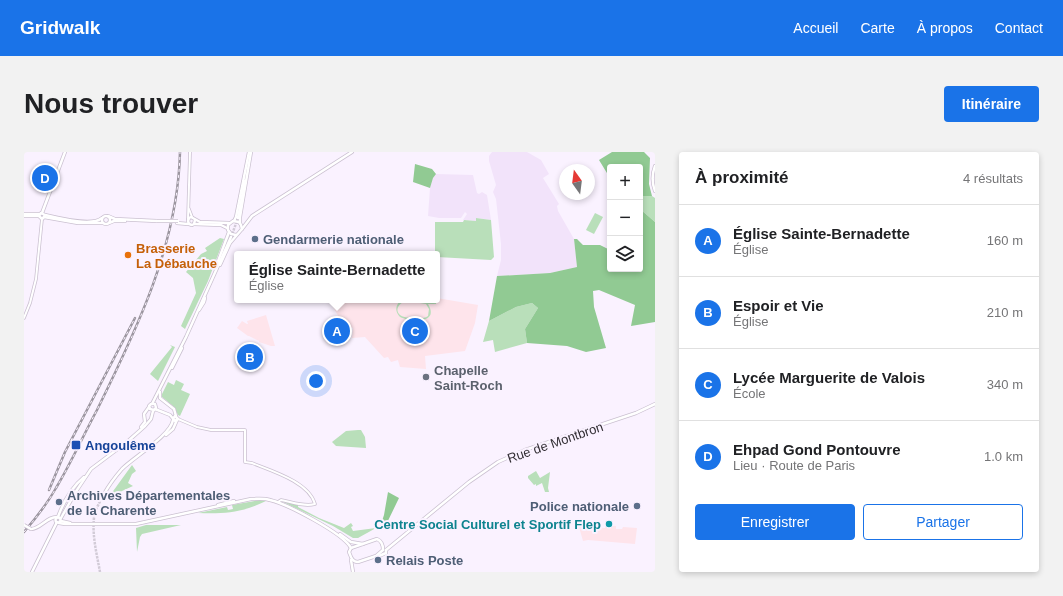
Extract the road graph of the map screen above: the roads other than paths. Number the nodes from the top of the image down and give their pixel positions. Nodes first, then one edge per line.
1 (65, 152) edge
2 (190, 152) edge
3 (250, 152) edge
4 (352, 152) edge
5 (655, 166) edge
6 (246, 176) junction
7 (655, 191) edge
8 (188, 207) junction
9 (24, 215) edge
10 (42, 216) junction
11 (108, 216) junction
12 (192, 217) junction
13 (102, 218) junction
14 (238, 218) tunnel mouth
15 (131, 220) junction
16 (195, 220) junction
17 (188, 221) junction
18 (234, 221) junction
19 (248, 221) junction
20 (109, 222) junction
21 (103, 223) junction
22 (229, 223) junction
23 (194, 224) junction
24 (241, 224) junction
25 (227, 228) junction
26 (242, 229) junction
27 (229, 232) junction
28 (236, 235) junction
29 (231, 237) tunnel mouth
30 (211, 282) junction
31 (24, 318) edge
32 (186, 337) junction
33 (169, 372) junction
34 (165, 380) junction
35 (655, 404) edge
36 (149, 406) junction
37 (154, 407) junction
38 (175, 418) junction
39 (144, 419) junction
40 (149, 420) junction
41 (140, 430) junction
42 (104, 494) tunnel mouth
43 (278, 502) junction
44 (58, 520) junction
45 (24, 525) edge
46 (363, 544) junction
47 (351, 548) junction
48 (385, 550) junction
49 (349, 553) junction
50 (376, 556) junction
51 (358, 562) junction
52 (353, 571) edge
53 (32, 572) edge

1 - 10 main road
2 - 8 street
3 - 6 main road
4 - 19 main road
5 - 7 main road
6 - 14 main road
6 - 18 main road
6 - 24 main road
8 - 12 street
8 - 17 street
9 - 10 main road
10 - 13 main road
10 - 21 main road
10 - 31 street
11 - 13 main road
11 - 15 main road
11 - 20 main road
12 - 16 main road
12 - 17 main road
13 - 21 main road
15 - 17 main road, bridge
15 - 20 main road
16 - 22 main road
16 - 23 main road
17 - 23 main road
18 - 22 main road
18 - 24 main road
19 - 24 main road
19 - 26 main road
20 - 21 main road
22 - 25 main road
23 - 25 main road
24 - 26 main road
25 - 27 main road
26 - 28 main road
27 - 28 main road
27 - 30 main road
28 - 30 main road
29 - 30 main road
30 - 32 main road
32 - 33 main road
32 - 33 main road
33 - 34 main road
34 - 37 main road
34 - 38 main road
35 - 48 main road, Rue de Montbron
36 - 37 main road
36 - 37 main road
36 - 39 main road
37 - 38 main road
37 - 40 main road
38 - 42 main road
38 - 43 street
39 - 40 main road
39 - 41 main road
40 - 41 main road
41 - 44 main road
43 - 44 main road
43 - 46 main road
43 - 47 main road
44 - 45 main road, bridge
44 - 53 main road
46 - 47 main road
46 - 48 main road
47 - 49 main road
48 - 50 main road
48 - 50 main road
49 - 51 main road
49 - 52 main road
50 - 51 main road
51 - 52 main road

